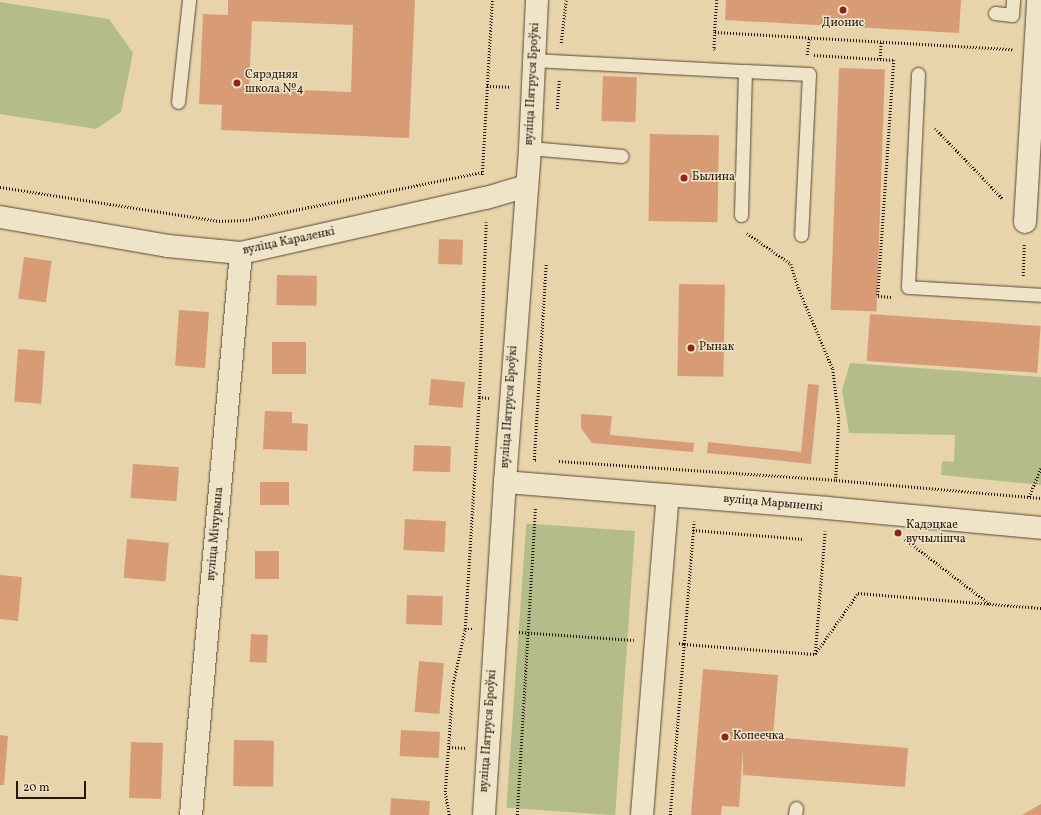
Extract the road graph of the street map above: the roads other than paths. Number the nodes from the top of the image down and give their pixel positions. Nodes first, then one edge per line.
1 (189, 0) edge
2 (537, 0) edge
3 (1013, 0) edge
4 (1038, 0) edge
5 (995, 13) dead end
6 (534, 60) junction
7 (745, 71) junction
8 (918, 74) dead end
9 (178, 102) dead end
10 (530, 148) junction
11 (622, 156) dead end
12 (527, 186) junction
13 (741, 215) road end
14 (0, 217) edge
15 (1025, 222) road end
16 (801, 235) dead end
17 (241, 253) junction
18 (1041, 295) edge
19 (505, 482) junction
20 (668, 495) junction
21 (1041, 528) edge
22 (191, 815) edge
23 (484, 815) edge
24 (642, 815) edge

1 - 9 lane
2 - 6 street, вуліца Пятруся Броўкі
3 - 5 lane
4 - 15 street
6 - 7 lane
6 - 10 street, вуліца Пятруся Броўкі
7 - 13 lane
7 - 16 lane
8 - 18 lane
10 - 11 lane
10 - 12 street, вуліца Пятруся Броўкі
12 - 17 street, вуліца Караленкі
12 - 19 street, вуліца Пятруся Броўкі
14 - 17 street, вуліца Караленкі
17 - 22 street, вуліца Мічурына
19 - 20 street, вуліца Марыненкі
19 - 23 street, вуліца Пятруся Броўкі
20 - 21 street, вуліца Марыненкі
20 - 24 street

